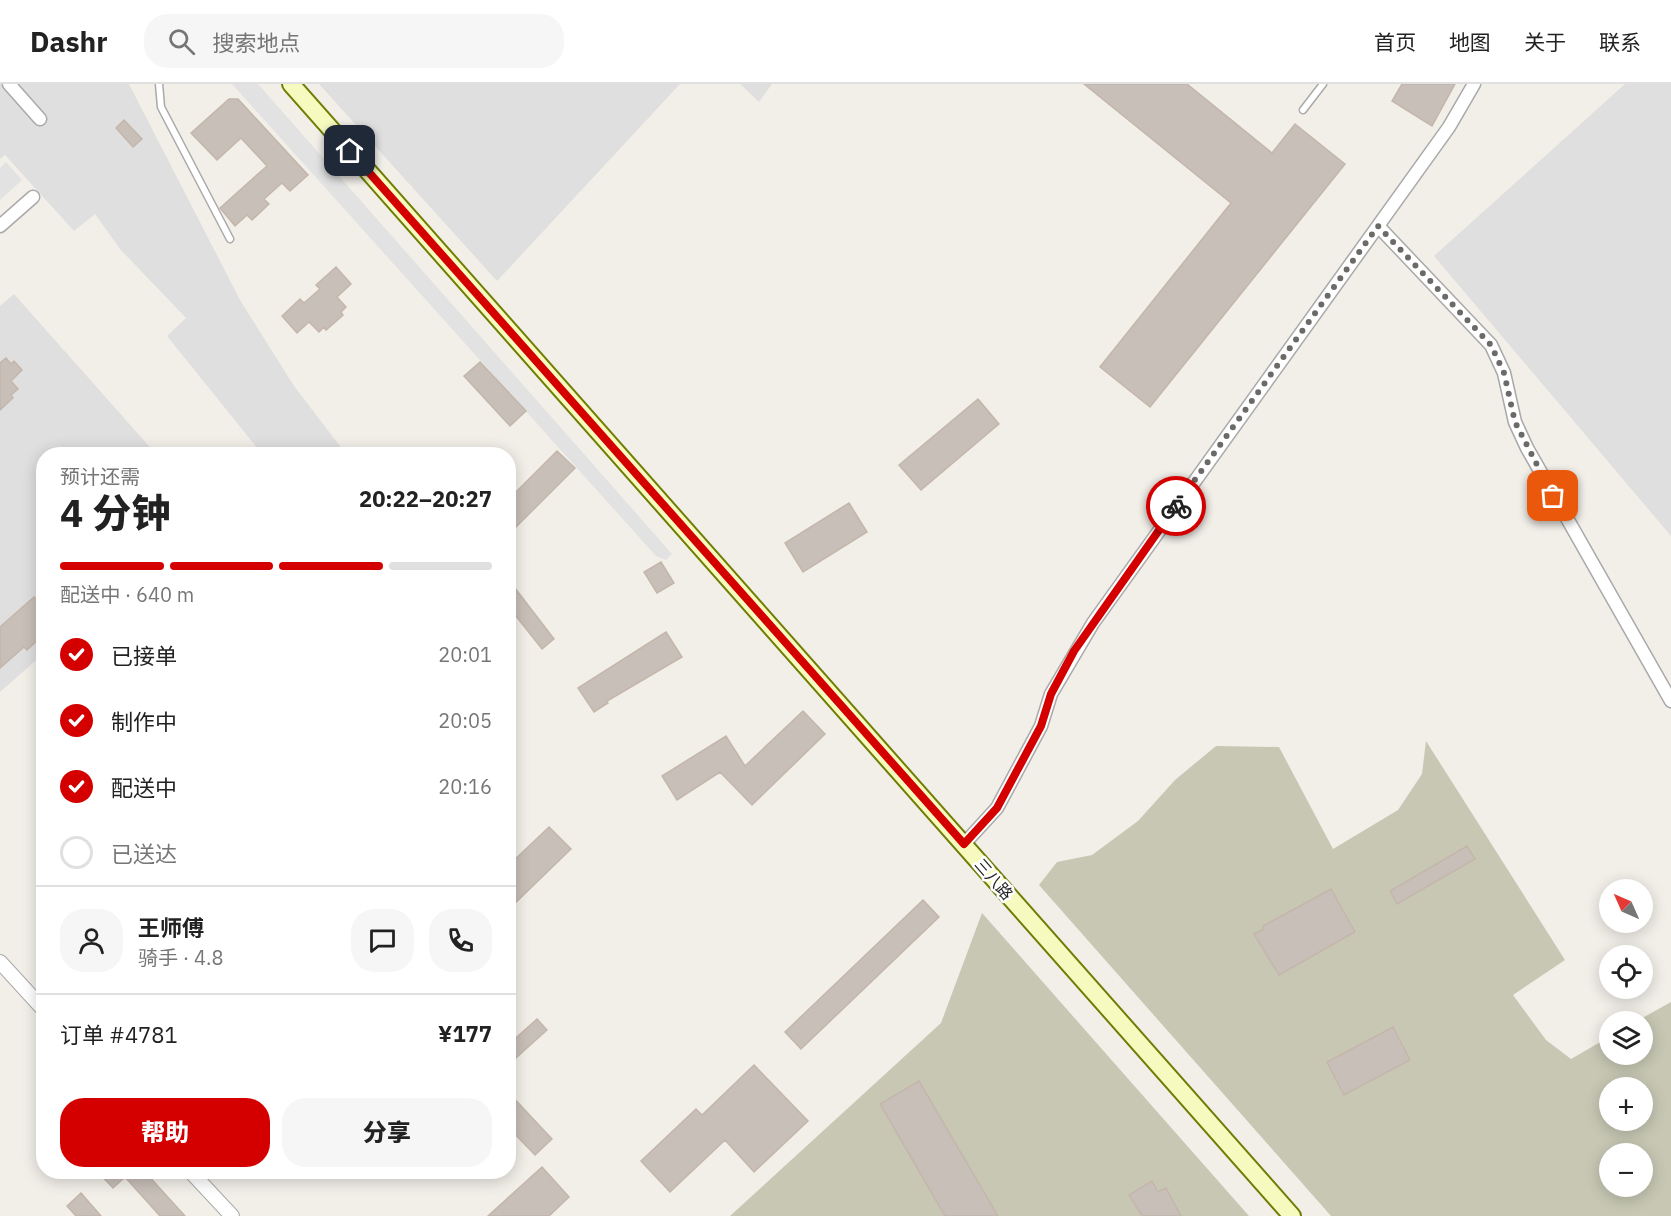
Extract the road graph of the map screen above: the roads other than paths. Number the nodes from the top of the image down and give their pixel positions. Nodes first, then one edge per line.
1 (9, 84) edge
2 (159, 84) edge
3 (291, 84) edge
4 (1323, 84) edge
5 (1474, 84) edge
6 (1303, 110) dead end
7 (40, 119) dead end
8 (33, 197) dead end
9 (0, 226) edge
10 (1378, 226) junction
11 (230, 239) dead end
12 (1671, 701) edge
13 (964, 844) junction
14 (0, 962) edge
15 (36, 1001) edge
16 (198, 1179) edge
17 (232, 1216) edge
18 (1292, 1216) edge

1 - 7 street
2 - 11 lane
3 - 13 main road, 三八路
4 - 6 lane
5 - 10 street
8 - 9 street
10 - 12 street
10 - 13 street
13 - 18 main road, 三八路
14 - 15 street
16 - 17 street

